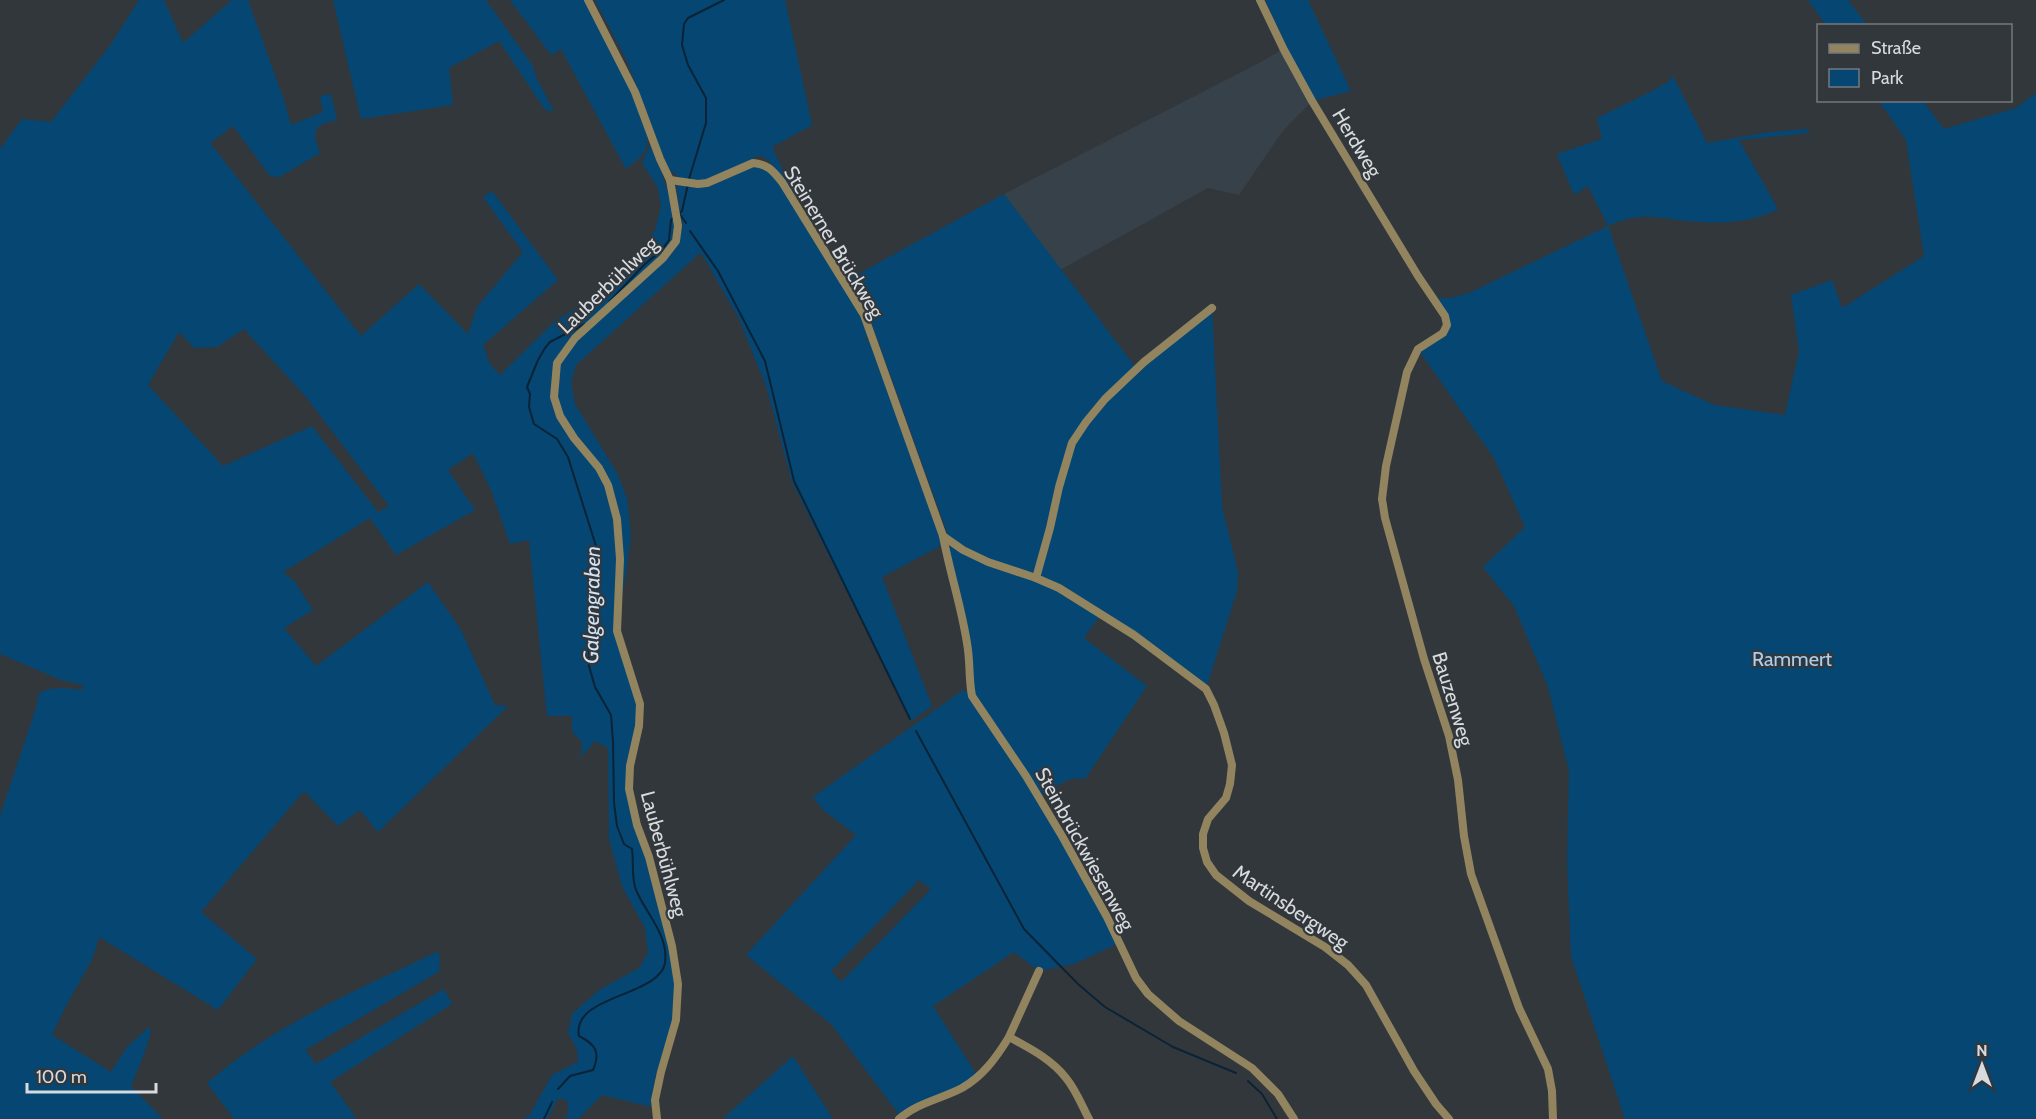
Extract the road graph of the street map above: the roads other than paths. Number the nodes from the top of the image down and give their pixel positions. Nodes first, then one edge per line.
1 (588, 0) edge
2 (1260, 0) edge
3 (670, 180) junction
4 (1434, 298) joint
5 (1212, 308) dead end
6 (943, 536) junction
7 (1036, 578) junction
8 (1039, 971) dead end
9 (1010, 1037) junction
10 (657, 1119) edge
11 (899, 1119) edge
12 (1089, 1119) edge
13 (1294, 1119) edge
14 (1449, 1119) edge
15 (1552, 1119) edge

1 - 3 street, Lauberbühlweg
2 - 4 street, Herdweg
3 - 6 street, Steinerner Brückweg
3 - 10 street, Lauberbühlweg
4 - 15 street, Bauzenweg
5 - 7 street
6 - 7 street, Martinsbergweg
6 - 13 street, Steinbrückwiesenweg
7 - 14 street, Martinsbergweg
8 - 9 street
9 - 11 street
9 - 12 street

